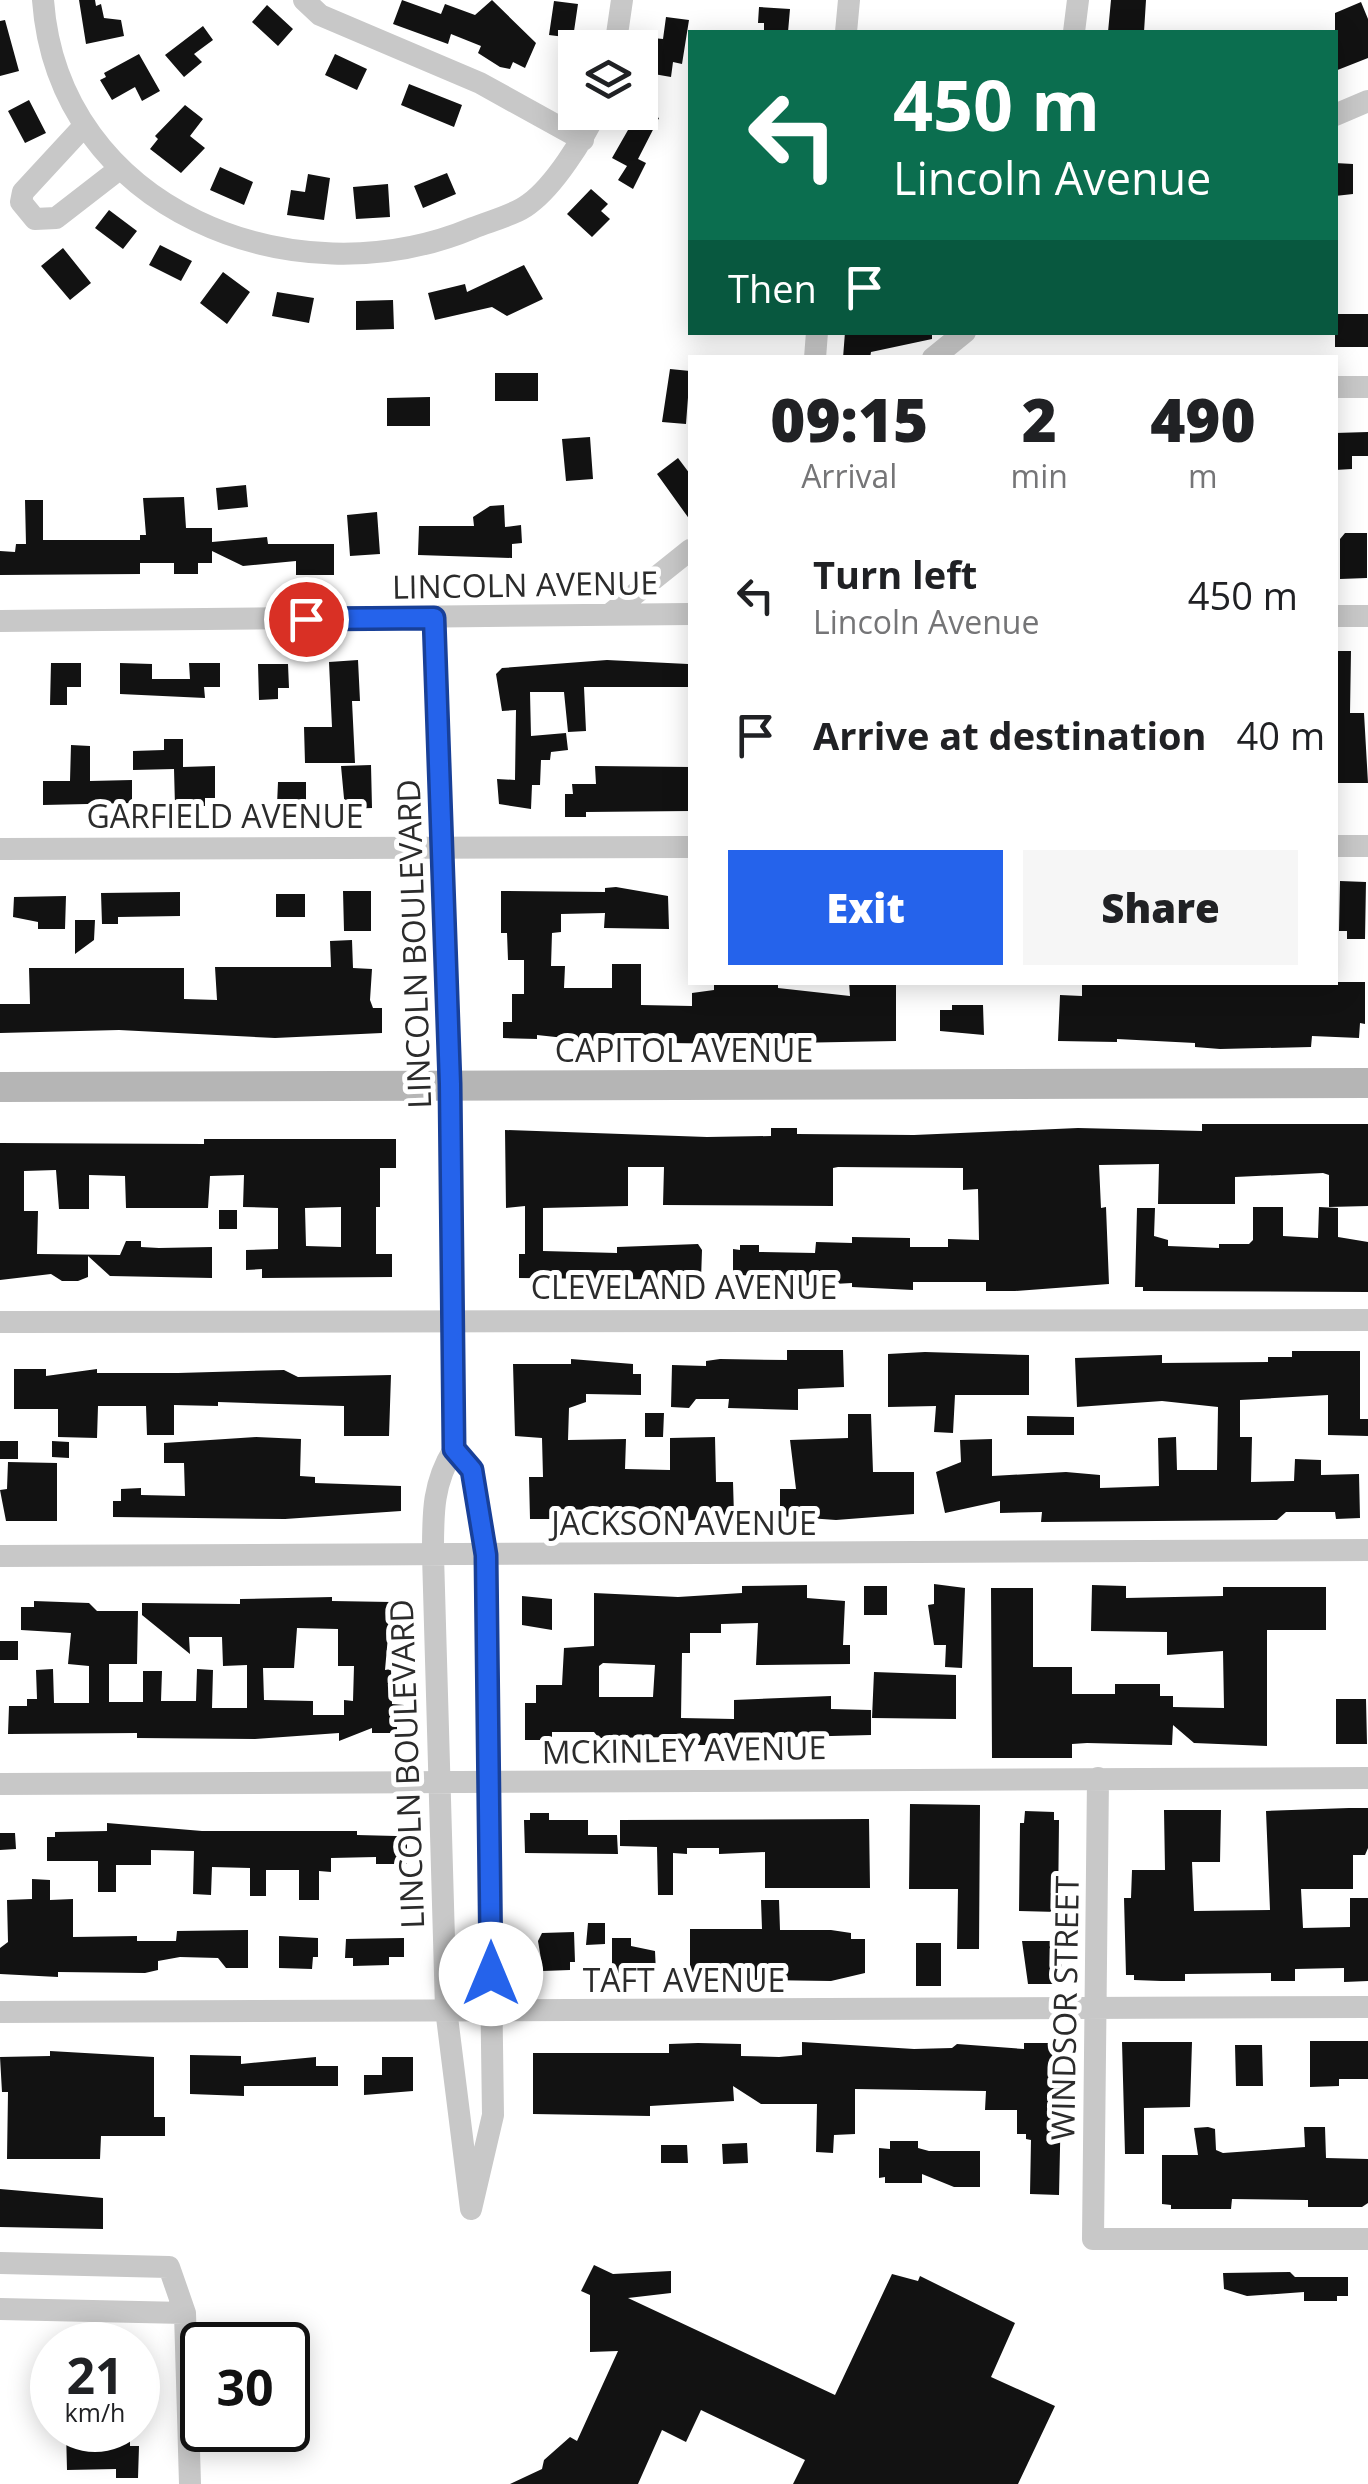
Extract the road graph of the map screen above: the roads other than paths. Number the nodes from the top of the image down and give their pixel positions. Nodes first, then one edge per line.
1 (43, 0) edge
2 (304, 0) edge
3 (622, 0) edge
4 (850, 0) edge
5 (1078, 0) edge
6 (618, 30) edge
7 (846, 30) edge
8 (1074, 30) edge
9 (1368, 102) edge
10 (1338, 114) edge
11 (84, 126) junction
12 (588, 130) edge
13 (583, 140) junction
14 (118, 170) junction
15 (961, 335) edge
16 (937, 355) edge
17 (1338, 386) edge
18 (1368, 386) edge
19 (688, 552) edge
20 (610, 614) junction
21 (688, 614) edge
22 (1338, 616) edge
23 (1368, 616) edge
24 (434, 618) junction
25 (0, 621) edge
26 (1338, 846) edge
27 (1368, 846) edge
28 (442, 847) junction
29 (688, 847) edge
30 (0, 849) edge
31 (1368, 1083) edge
32 (450, 1084) junction
33 (0, 1088) edge
34 (454, 1319) junction
35 (1368, 1320) edge
36 (0, 1322) edge
37 (454, 1449) junction
38 (1368, 1550) edge
39 (486, 1555) junction
40 (0, 1556) edge
41 (434, 1556) junction
42 (1098, 1778) junction
43 (1368, 1778) edge
44 (0, 1784) edge
45 (439, 1784) junction
46 (490, 1784) junction
47 (1368, 2007) edge
48 (446, 2009) junction
49 (1099, 2010) junction
50 (0, 2012) edge
51 (491, 2012) junction
52 (1368, 2239) edge
53 (0, 2263) edge
54 (0, 2309) edge
55 (185, 2313) junction
56 (190, 2484) edge

1 - 11 street
2 - 13 street
3 - 6 street
4 - 7 street
5 - 8 street
9 - 10 street
11 - 14 street
11 - 14 street
12 - 13 street
13 - 14 street
15 - 16 street
17 - 18 street
19 - 20 street
20 - 21 street, LINCOLN AVENUE
20 - 24 street, LINCOLN AVENUE
22 - 23 street
24 - 25 street, LINCOLN AVENUE
24 - 28 street, LINCOLN BOULEVARD
26 - 27 street
28 - 29 street, GARFIELD AVENUE
28 - 30 street, GARFIELD AVENUE
28 - 32 street, LINCOLN BOULEVARD
31 - 32 main road, CAPITOL AVENUE
32 - 33 main road, CAPITOL AVENUE
32 - 34 street, LINCOLN BOULEVARD
34 - 35 street, CLEVELAND AVENUE
34 - 36 street, CLEVELAND AVENUE
34 - 37 street, LINCOLN BOULEVARD
37 - 39 street, LINCOLN BOULEVARD
37 - 41 street, LINCOLN BOULEVARD
38 - 39 street, JACKSON AVENUE
39 - 41 street, JACKSON AVENUE
39 - 46 street, LINCOLN BOULEVARD
40 - 41 street, JACKSON AVENUE
41 - 45 street, LINCOLN BOULEVARD
42 - 43 street, MCKINLEY AVENUE
42 - 46 street, MCKINLEY AVENUE
42 - 49 street, WINDSOR STREET
44 - 45 street, MCKINLEY AVENUE
45 - 46 street, MCKINLEY AVENUE
45 - 48 street, LINCOLN BOULEVARD
46 - 51 street, LINCOLN BOULEVARD
47 - 49 street, TAFT AVENUE
48 - 50 street, TAFT AVENUE
48 - 51 street, TAFT AVENUE
48 - 51 street, LINCOLN BOULEVARD
49 - 51 street, TAFT AVENUE
49 - 52 street, WINDSOR STREET
53 - 55 street
54 - 55 street
55 - 56 street

